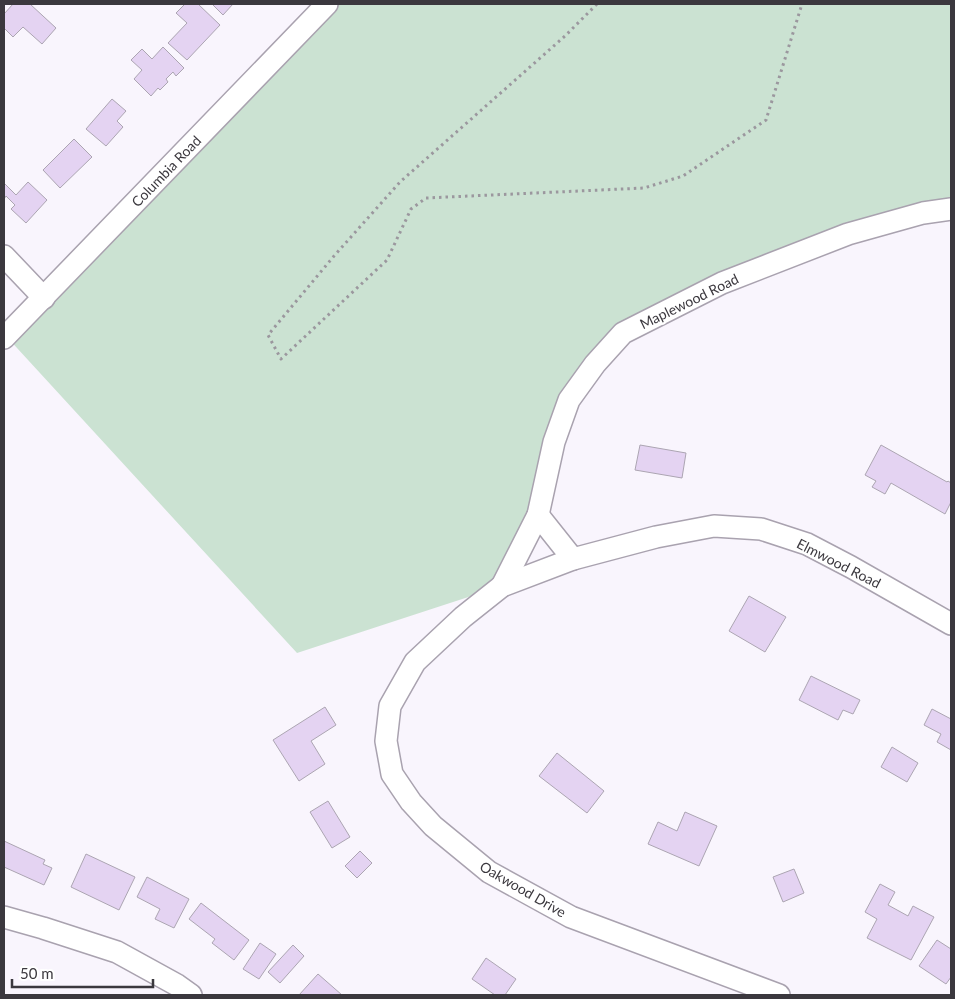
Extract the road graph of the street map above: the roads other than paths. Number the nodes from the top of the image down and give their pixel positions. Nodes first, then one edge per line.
1 (327, 4) edge
2 (951, 209) edge
3 (4, 256) edge
4 (44, 298) junction
5 (4, 338) edge
6 (538, 515) junction
7 (572, 559) junction
8 (502, 586) junction
9 (951, 624) edge
10 (4, 917) edge
11 (192, 995) edge
12 (779, 995) edge

1 - 4 street, Columbia Road
2 - 6 street, Maplewood Road
3 - 4 street
4 - 5 street, Columbia Road
6 - 7 street
6 - 8 street, Maplewood Road
7 - 8 street, Oakwood Drive
7 - 9 street, Elmwood Road
8 - 12 street, Oakwood Drive
10 - 11 street

